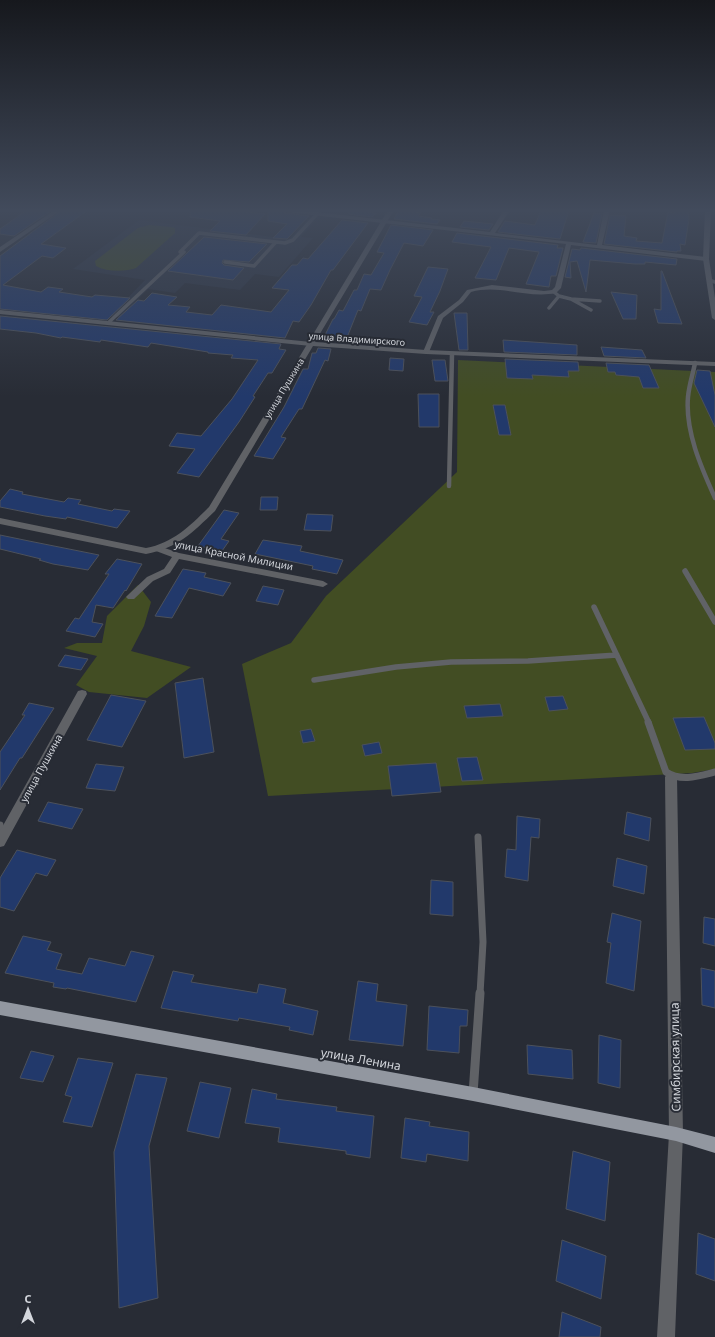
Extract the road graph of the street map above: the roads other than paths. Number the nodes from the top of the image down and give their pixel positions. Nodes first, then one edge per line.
1 (162, 272) edge
2 (353, 272) edge
3 (562, 272) edge
4 (712, 281) edge
5 (557, 294) junction
6 (571, 299) junction
7 (600, 301) dead end
8 (549, 308) dead end
9 (591, 310) dead end
10 (0, 312) edge
11 (715, 318) edge
12 (108, 323) junction
13 (310, 344) junction
14 (426, 352) junction
15 (452, 354) junction
16 (695, 364) junction
17 (715, 364) edge
18 (449, 486) dead end
19 (715, 498) edge
20 (0, 522) edge
21 (159, 549) junction
22 (177, 556) junction
23 (685, 571) dead end
24 (323, 584) dead end
25 (131, 597) dead end
26 (594, 607) dead end
27 (715, 622) edge
28 (617, 655) junction
29 (314, 680) dead end
30 (82, 694) dead end
31 (715, 772) edge
32 (671, 777) junction
33 (0, 825) edge
34 (478, 837) dead end
35 (1, 841) edge
36 (0, 1008) edge
37 (473, 1094) junction
38 (676, 1134) junction
39 (715, 1145) edge
40 (666, 1337) edge

1 - 12 lane
2 - 13 street, улица Пушкина
3 - 5 street
4 - 11 street
5 - 6 lane
5 - 8 lane
5 - 14 street
6 - 7 lane
6 - 9 lane
10 - 12 street, улица Владимирского
12 - 13 street, улица Владимирского
13 - 14 street, улица Владимирского
13 - 21 street, улица Пушкина
14 - 15 street, улица Владимирского
15 - 16 street, улица Владимирского
15 - 18 lane
16 - 17 street, улица Владимирского
16 - 19 lane
20 - 21 street, улица Красной Милиции
21 - 22 street, улица Красной Милиции
22 - 24 street, улица Красной Милиции
22 - 25 street
23 - 27 lane
26 - 28 lane
28 - 29 lane
28 - 32 lane
30 - 35 street, улица Пушкина
31 - 32 lane
32 - 38 street, Симбирская улица
33 - 35 lane
34 - 37 lane
36 - 37 main road, улица Ленина
37 - 38 main road, улица Ленина
38 - 39 main road, улица Ленина
38 - 40 street, Симбирская улица

